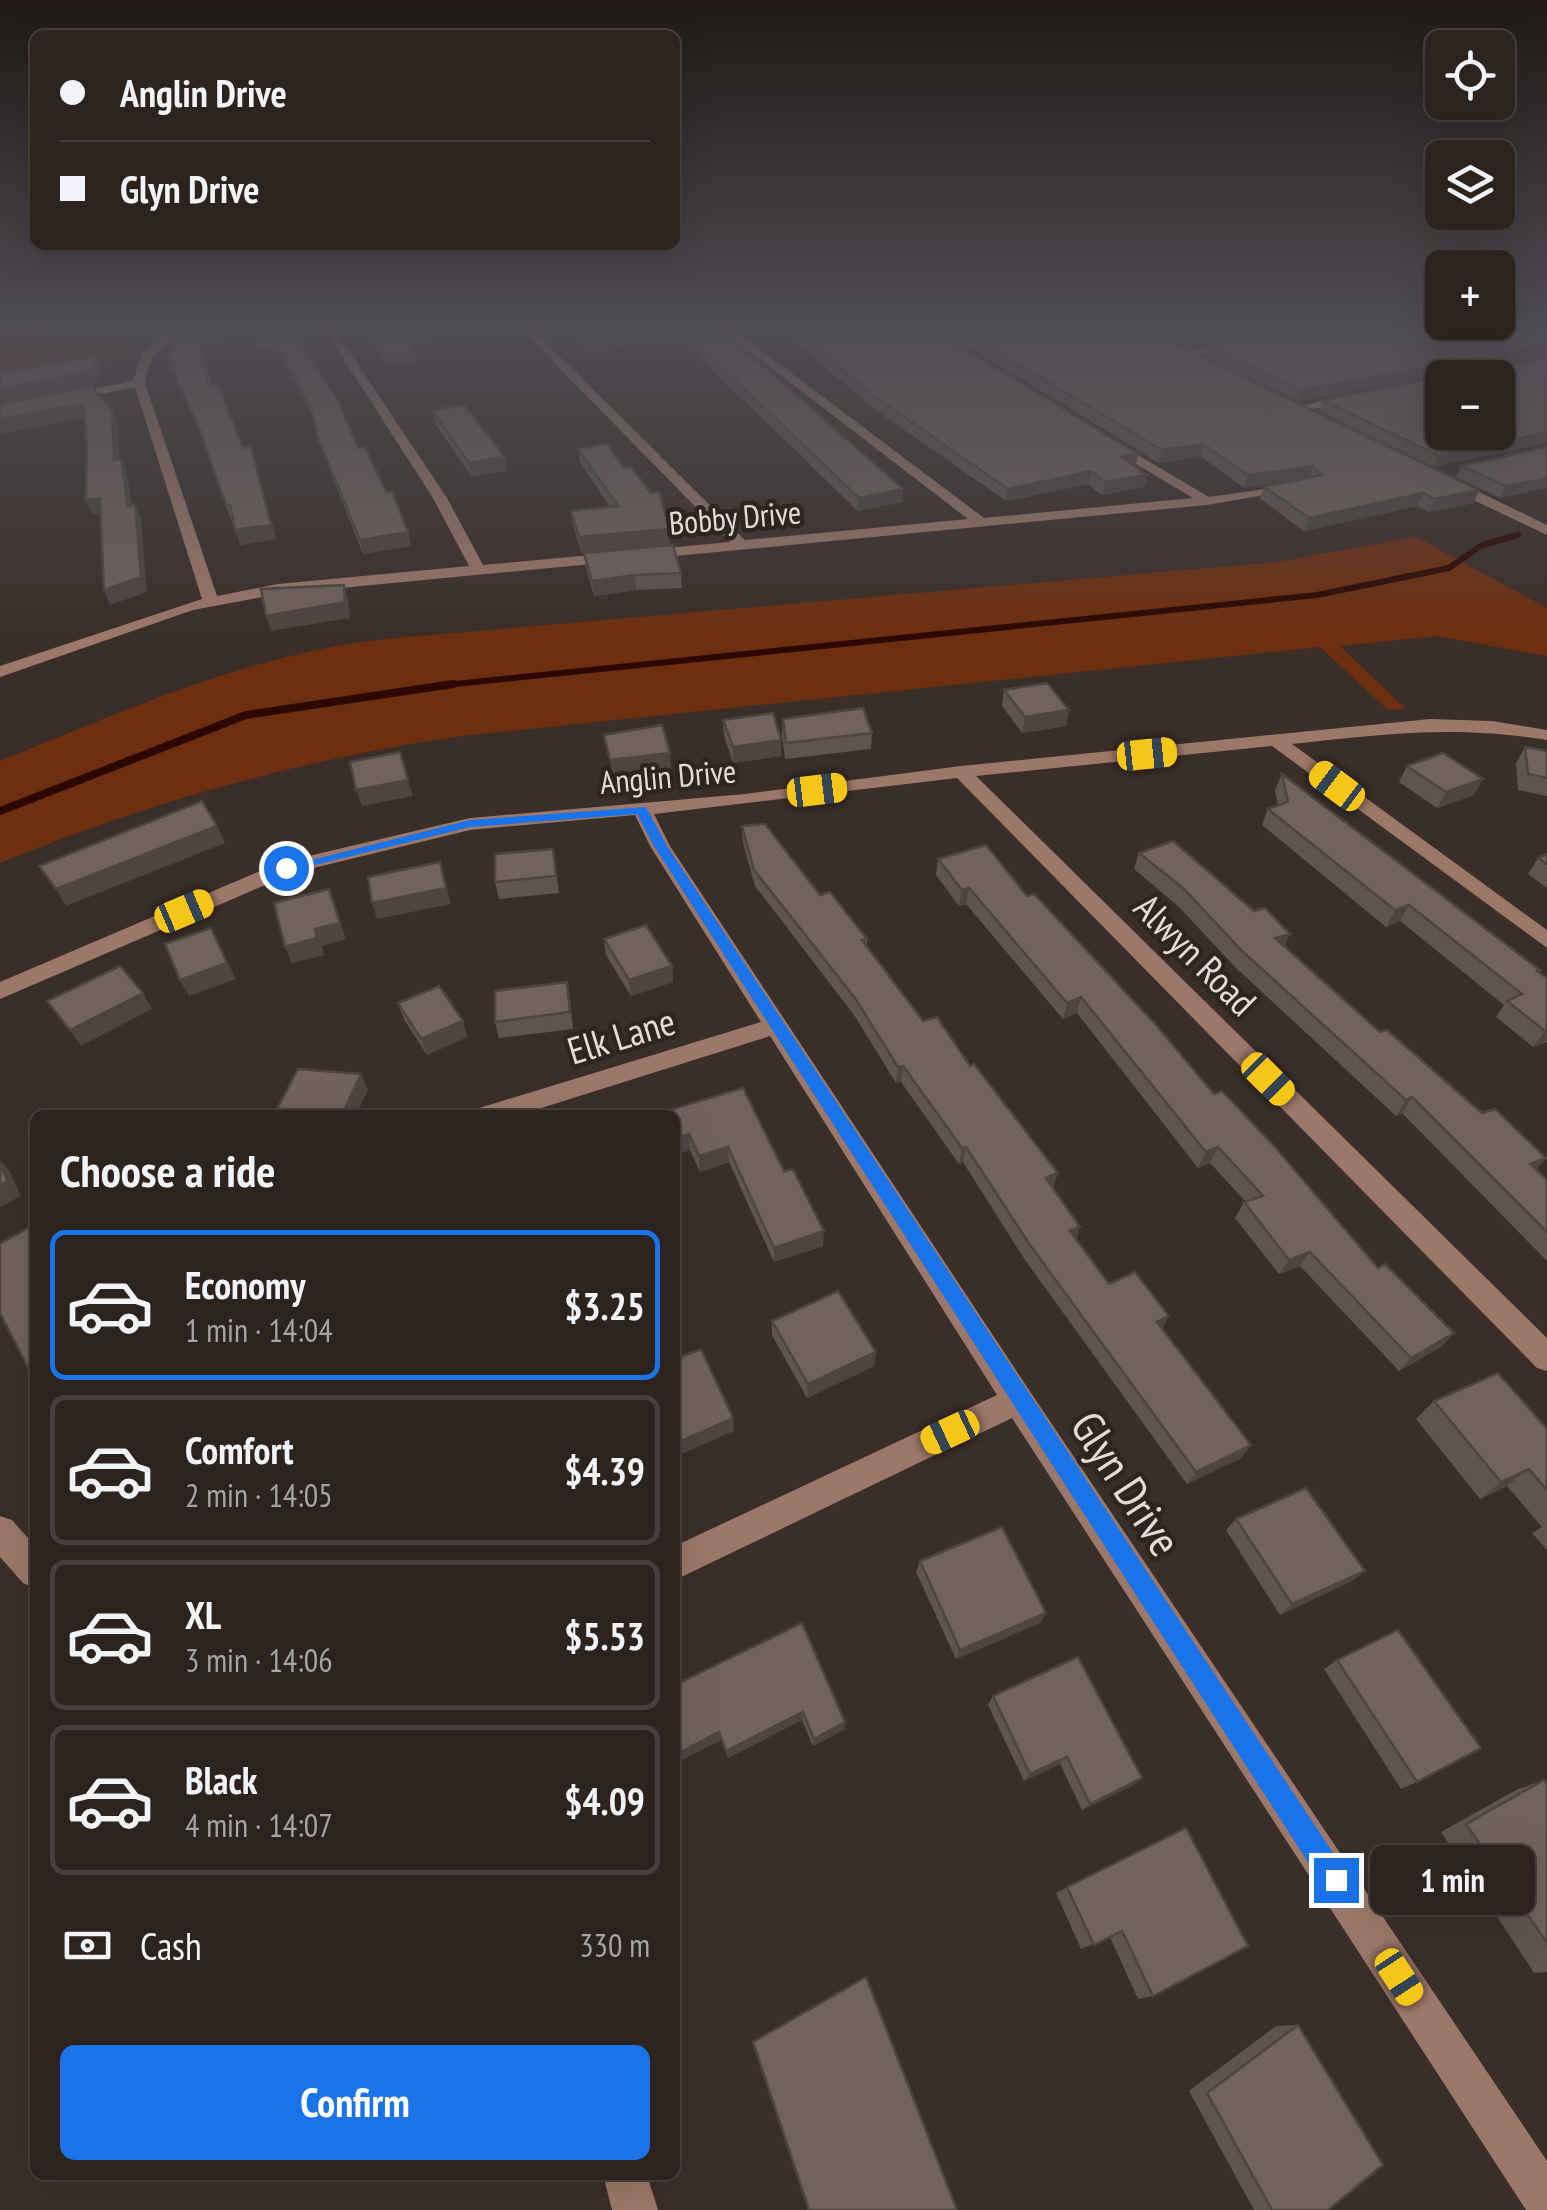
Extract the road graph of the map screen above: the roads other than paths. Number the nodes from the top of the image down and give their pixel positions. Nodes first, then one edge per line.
1 (154, 430) edge
2 (396, 430) edge
3 (626, 430) edge
4 (860, 430) edge
5 (1089, 430) edge
6 (1452, 470) edge
7 (1307, 486) edge
8 (1207, 501) junction
9 (982, 522) junction
10 (1547, 531) edge
11 (739, 544) junction
12 (478, 569) junction
13 (211, 602) junction
14 (0, 672) edge
15 (1547, 735) edge
16 (1277, 741) junction
17 (961, 772) junction
18 (642, 810) junction
19 (1547, 941) edge
20 (0, 991) edge
21 (776, 1026) junction
22 (504, 1110) edge
23 (1547, 1358) edge
24 (1018, 1400) junction
25 (0, 1532) edge
26 (680, 1561) edge
27 (30, 1565) edge
28 (1547, 2201) edge

1 - 13 street
2 - 12 street
3 - 11 street
4 - 9 street
5 - 8 street
6 - 10 street
7 - 8 street, Bobby Drive
8 - 9 street, Bobby Drive
9 - 11 street, Bobby Drive
11 - 12 street, Bobby Drive
12 - 13 street, Bobby Drive
13 - 14 street, Bobby Drive
15 - 16 street, Anglin Drive
16 - 17 street, Anglin Drive
16 - 19 street
17 - 18 street, Anglin Drive
17 - 23 street, Alwyn Road
18 - 20 street, Anglin Drive
18 - 21 street, Glyn Drive
21 - 22 street, Elk Lane
21 - 24 street, Glyn Drive
24 - 26 street
24 - 28 street, Glyn Drive
25 - 27 street

